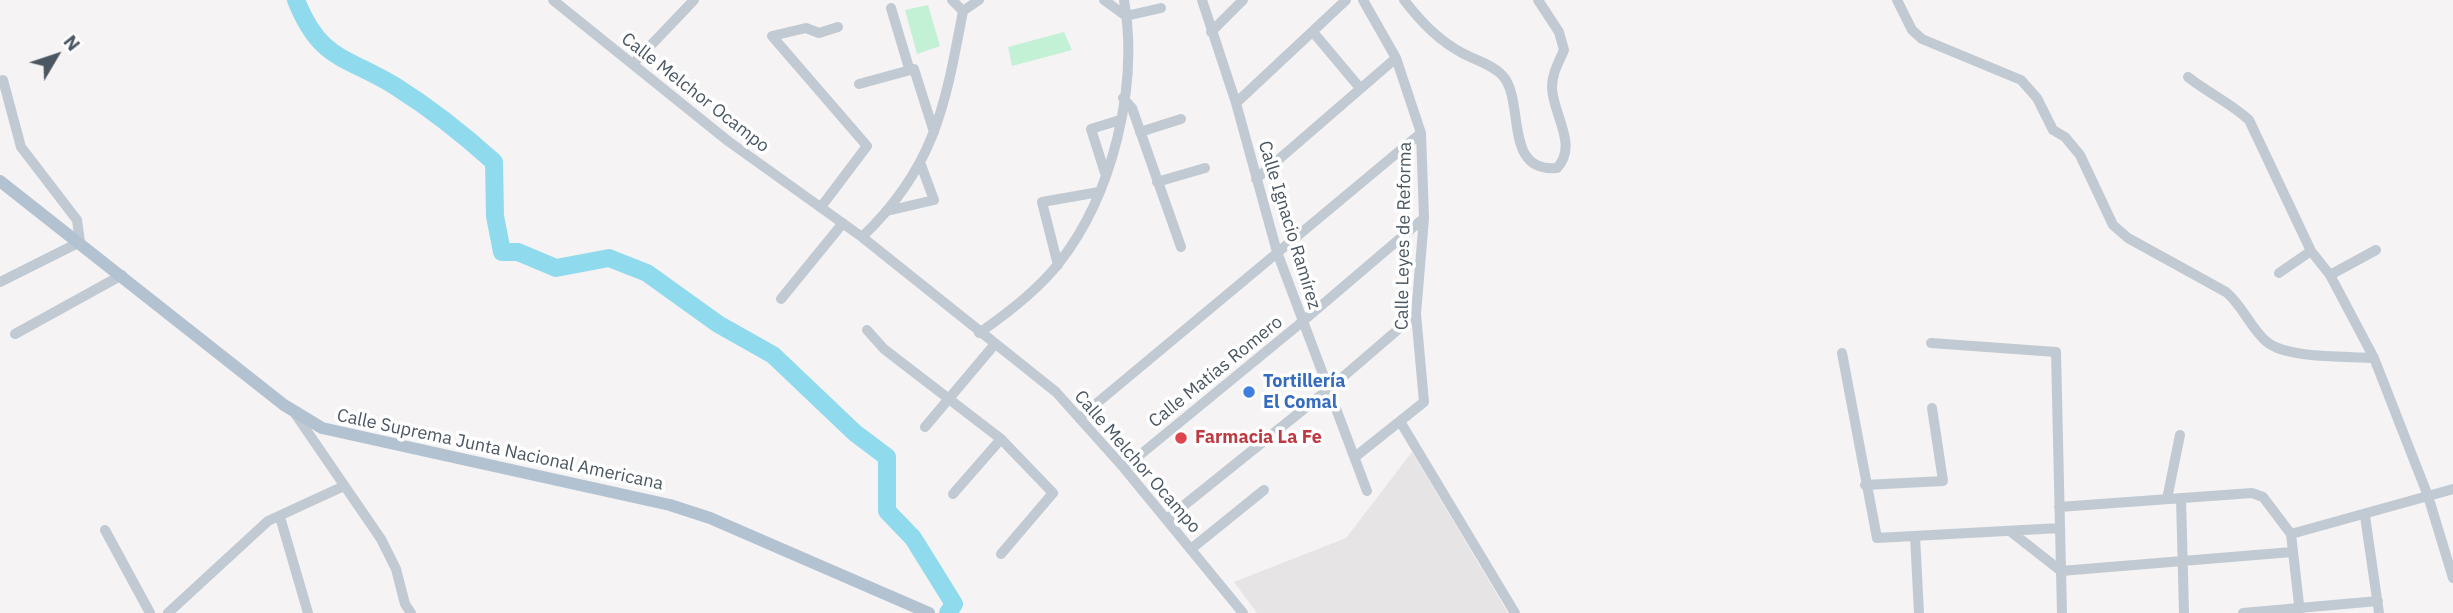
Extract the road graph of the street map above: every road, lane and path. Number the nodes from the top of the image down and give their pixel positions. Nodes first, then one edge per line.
1 (553, 0) edge
2 (694, 0) edge
3 (952, 0) edge
4 (979, 0) edge
5 (1104, 0) edge
6 (1124, 0) edge
7 (1202, 0) edge
8 (1243, 0) edge
9 (1346, 0) edge
10 (1363, 0) edge
11 (1404, 0) edge
12 (1538, 0) edge
13 (1897, 0) edge
14 (891, 8) dead end
15 (1161, 8) dead end
16 (963, 11) junction
17 (1126, 16) junction
18 (833, 29) dead end
19 (1211, 32) junction
20 (1313, 32) junction
21 (1396, 58) junction
22 (633, 64) junction
23 (909, 68) junction
24 (2188, 77) dead end
25 (3, 80) dead end
26 (859, 84) dead end
27 (1360, 88) junction
28 (1123, 98) junction
29 (1236, 103) junction
30 (1181, 119) dead end
31 (1119, 120) junction
32 (1140, 132) junction
33 (1421, 133) junction
34 (935, 135) junction
35 (921, 165) junction
36 (1205, 168) dead end
37 (1105, 175) junction
38 (1256, 179) junction
39 (0, 181) edge
40 (1157, 182) junction
41 (1099, 192) junction
42 (821, 207) junction
43 (887, 211) junction
44 (1424, 218) junction
45 (843, 223) junction
46 (862, 237) junction
47 (80, 242) junction
48 (1181, 247) dead end
49 (2376, 250) dead end
50 (2311, 251) junction
51 (1277, 252) junction
52 (1058, 265) junction
53 (2279, 273) dead end
54 (122, 275) junction
55 (2330, 275) junction
56 (0, 282) edge
57 (781, 299) dead end
58 (1416, 314) junction
59 (1302, 322) junction
60 (867, 330) dead end
61 (979, 333) junction
62 (15, 334) dead end
63 (1931, 343) dead end
64 (995, 344) junction
65 (1842, 353) dead end
66 (2374, 358) junction
67 (1331, 388) junction
68 (949, 399) junction
69 (1932, 408) dead end
70 (296, 415) junction
71 (1079, 418) junction
72 (1401, 423) junction
73 (925, 427) dead end
74 (2180, 435) dead end
75 (1001, 439) junction
76 (1355, 457) junction
77 (1124, 468) junction
78 (1865, 485) junction
79 (344, 486) junction
80 (2453, 489) edge
81 (1264, 490) dead end
82 (1367, 491) dead end
83 (953, 494) dead end
84 (2428, 496) junction
85 (2181, 498) junction
86 (2167, 499) junction
87 (2059, 507) junction
88 (2365, 516) junction
89 (280, 517) junction
90 (1167, 519) junction
91 (2060, 528) junction
92 (105, 530) dead end
93 (2010, 531) junction
94 (2291, 534) junction
95 (1915, 536) junction
96 (1191, 549) junction
97 (2292, 552) junction
98 (1001, 554) dead end
99 (2182, 563) junction
100 (2061, 571) junction
101 (2453, 578) edge
102 (2378, 601) junction
103 (2300, 610) edge
104 (2262, 612) edge
105 (150, 613) edge
106 (168, 613) edge
107 (308, 613) edge
108 (411, 613) edge
109 (929, 613) edge
110 (1243, 613) edge
111 (1516, 613) edge
112 (1919, 613) edge
113 (2062, 613) edge
114 (2184, 613) edge
115 (2243, 613) edge
116 (2379, 613) edge

1 - 22 street, Calle Melchor Ocampo
2 - 22 street
3 - 16 street
4 - 16 street
5 - 17 street
6 - 17 street
7 - 19 street, Calle Ignacio Ramírez
8 - 19 street
9 - 20 street
10 - 21 street, Calle Leyes de Reforma
11 - 12 street
13 - 66 street
14 - 23 street
15 - 17 street
16 - 34 street
17 - 28 street
18 - 42 street
19 - 29 street, Calle Ignacio Ramírez
20 - 27 street
20 - 29 street
21 - 27 street
21 - 33 street, Calle Leyes de Reforma
22 - 42 street, Calle Melchor Ocampo
23 - 26 street
23 - 34 street
24 - 50 street
25 - 47 street
27 - 38 street
28 - 31 street
28 - 32 street
29 - 38 street, Calle Ignacio Ramírez
30 - 32 street
31 - 37 street
31 - 37 street
32 - 40 street
33 - 44 street, Calle Leyes de Reforma
33 - 51 street
34 - 35 street
35 - 43 street
35 - 43 street
36 - 40 street
37 - 41 street
38 - 51 street, Calle Ignacio Ramírez
39 - 47 main road, Calle Suprema Junta Nacional Americana
40 - 48 street
41 - 52 street
41 - 52 street
42 - 45 street, Calle Melchor Ocampo
43 - 46 street
44 - 58 street, Calle Leyes de Reforma
44 - 59 street, Calle Matías Romero
45 - 46 street, Calle Melchor Ocampo
45 - 57 street
46 - 61 street, Calle Melchor Ocampo
47 - 54 main road, Calle Suprema Junta Nacional Americana
47 - 56 street
49 - 55 street
50 - 53 street
50 - 55 street
51 - 59 street, Calle Ignacio Ramírez
51 - 71 street
52 - 61 street
54 - 62 street
54 - 70 main road, Calle Suprema Junta Nacional Americana
55 - 66 street
58 - 67 street
58 - 72 street, Calle Leyes de Reforma
59 - 67 street, Calle Ignacio Ramírez
59 - 77 street, Calle Matías Romero
60 - 68 street
61 - 64 street, Calle Melchor Ocampo
63 - 87 street
64 - 68 street
64 - 71 street, Calle Melchor Ocampo
65 - 78 street
66 - 84 street
67 - 76 street, Calle Ignacio Ramírez
67 - 90 street
68 - 73 street
68 - 75 street
69 - 78 street
70 - 79 street
70 - 109 main road, Calle Suprema Junta Nacional Americana
71 - 77 street, Calle Melchor Ocampo
72 - 76 street
72 - 111 street
74 - 86 street
75 - 83 street
75 - 98 street
76 - 82 street, Calle Ignacio Ramírez
77 - 90 street, Calle Melchor Ocampo
78 - 95 street
79 - 89 street
79 - 108 street
80 - 84 street
81 - 96 street
84 - 88 street
84 - 101 street
85 - 86 street
85 - 94 street
85 - 99 street
86 - 87 street
87 - 91 street
88 - 94 street
88 - 102 street
89 - 106 street
89 - 107 street
90 - 96 street, Calle Melchor Ocampo
91 - 93 street
91 - 100 street
92 - 105 street
93 - 95 street
93 - 100 street
94 - 97 street
95 - 112 street
96 - 110 street, Calle Melchor Ocampo
97 - 99 street
97 - 103 street
99 - 100 street
99 - 114 street
100 - 113 street
102 - 103 street
102 - 116 street
103 - 104 street
104 - 115 street

